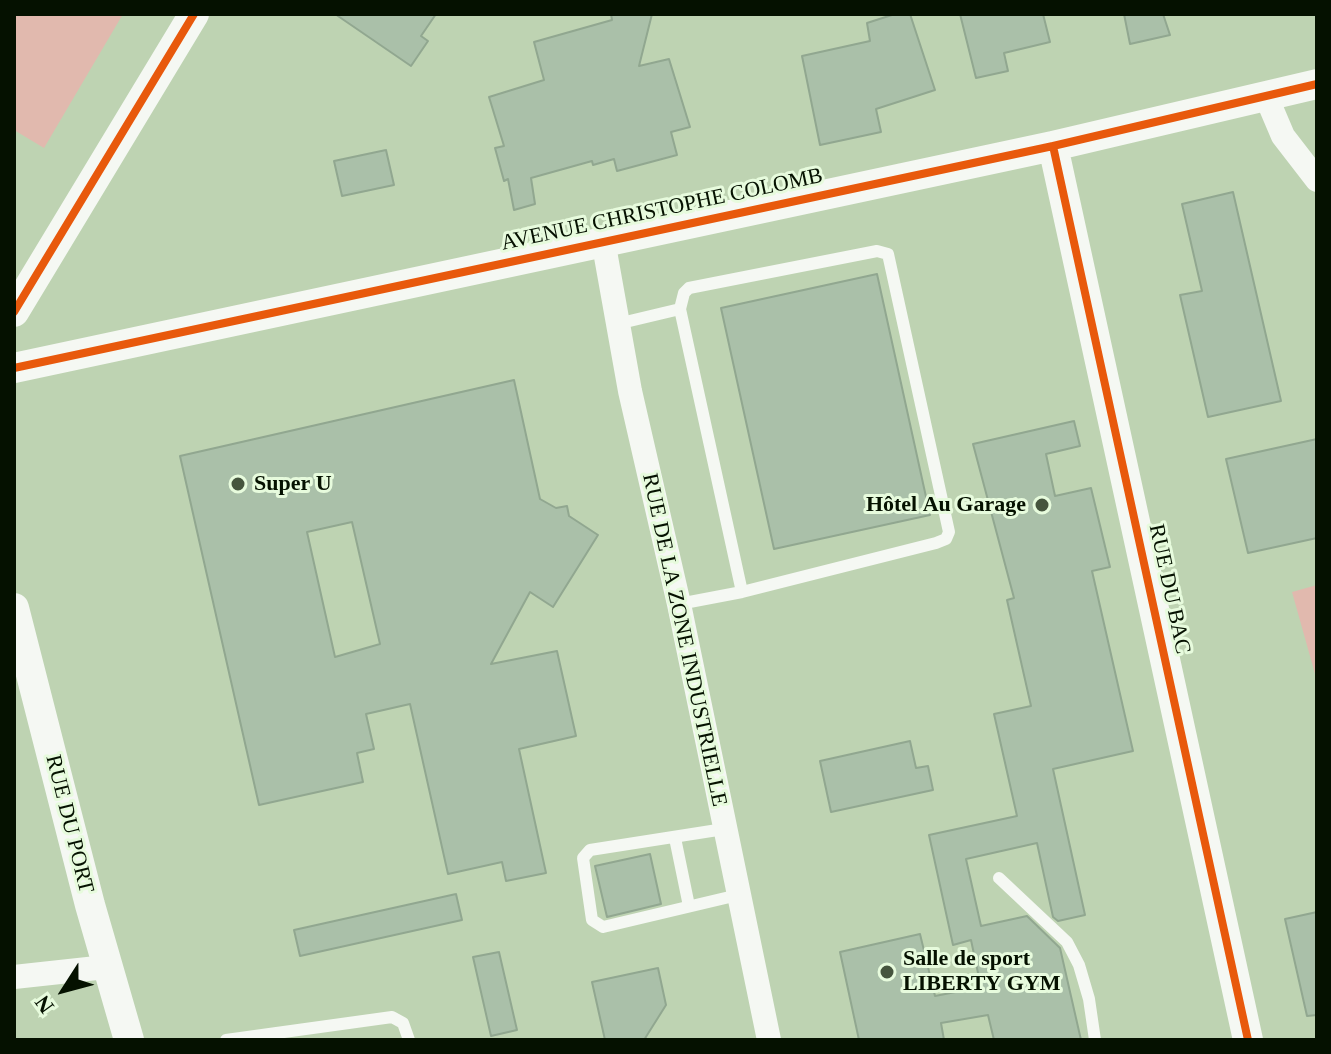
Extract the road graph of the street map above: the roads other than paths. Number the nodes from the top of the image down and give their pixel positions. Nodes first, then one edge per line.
1 (194, 14) edge
2 (1317, 84) edge
3 (1266, 96) junction
4 (1053, 146) junction
5 (1317, 180) edge
6 (603, 240) junction
7 (680, 309) junction
8 (14, 312) edge
9 (617, 324) junction
10 (14, 368) edge
11 (742, 592) junction
12 (679, 604) junction
13 (14, 608) edge
14 (724, 829) junction
15 (675, 838) junction
16 (999, 878) dead end
17 (738, 895) junction
18 (689, 906) junction
19 (106, 967) junction
20 (14, 977) edge
21 (129, 1040) edge
22 (226, 1040) edge
23 (409, 1040) edge
24 (769, 1040) edge
25 (1095, 1040) edge
26 (1248, 1040) edge

1 - 8 street
2 - 3 street, AVENUE CHRISTOPHE COLOMB
3 - 4 street, AVENUE CHRISTOPHE COLOMB
3 - 5 street
4 - 6 street, AVENUE CHRISTOPHE COLOMB
4 - 26 street, RUE DU BAC
6 - 9 street, RUE DE LA ZONE INDUSTRIELLE
6 - 10 street, AVENUE CHRISTOPHE COLOMB
7 - 9 lane
7 - 11 lane
7 - 11 lane
9 - 12 street, RUE DE LA ZONE INDUSTRIELLE
11 - 12 lane
12 - 14 street, RUE DE LA ZONE INDUSTRIELLE
13 - 19 street, RUE DU PORT
14 - 15 lane
14 - 17 street, RUE DE LA ZONE INDUSTRIELLE
15 - 18 lane
15 - 18 lane
16 - 25 lane
17 - 18 lane
17 - 24 street, RUE DE LA ZONE INDUSTRIELLE
19 - 20 street
19 - 21 street, RUE DU PORT
22 - 23 lane

